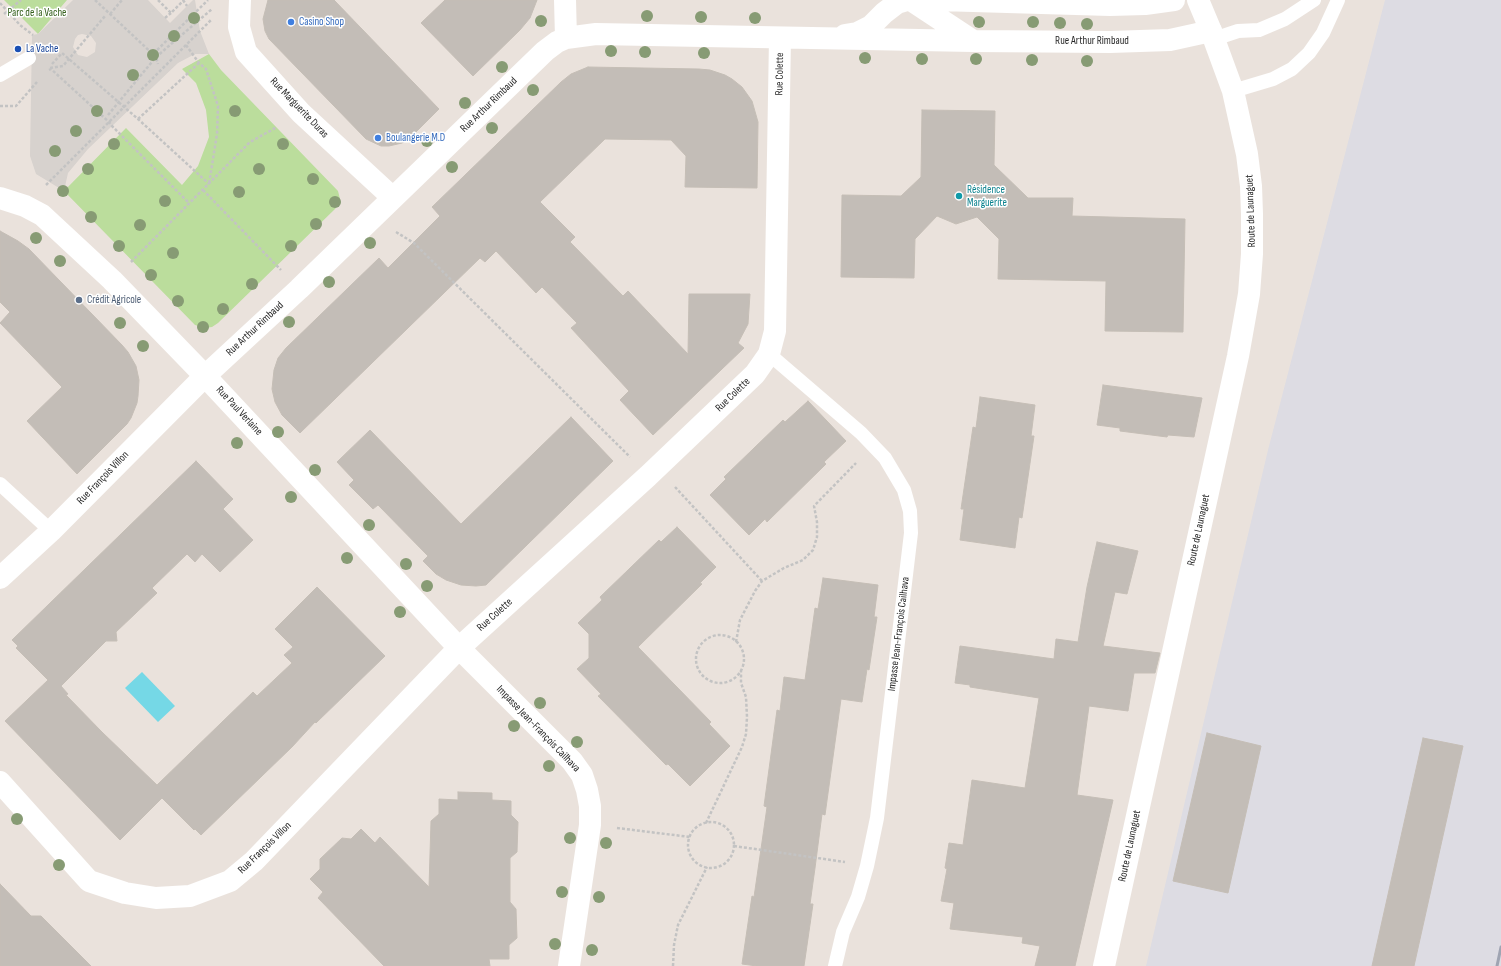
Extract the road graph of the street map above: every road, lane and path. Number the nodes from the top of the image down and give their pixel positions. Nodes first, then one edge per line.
1 (21, 0) edge
2 (95, 0) edge
3 (122, 0) edge
4 (158, 0) edge
5 (184, 0) edge
6 (208, 0) edge
7 (240, 0) edge
8 (565, 0) edge
9 (907, 0) edge
10 (911, 0) edge
11 (939, 0) edge
12 (1174, 0) edge
13 (1198, 0) edge
14 (1314, 0) edge
15 (1338, 0) edge
16 (187, 6) dead end
17 (212, 9) dead end
18 (171, 13) junction
19 (4, 14) dead end
20 (110, 14) junction
21 (216, 15) dead end
22 (105, 16) dead end
23 (165, 18) dead end
24 (1213, 35) junction
25 (566, 38) junction
26 (780, 38) junction
27 (831, 38) junction
28 (972, 41) junction
29 (186, 45) junction
30 (150, 57) dead end
31 (156, 57) junction
32 (29, 58) dead end
33 (68, 59) junction
34 (199, 63) junction
35 (158, 64) dead end
36 (51, 69) junction
37 (0, 75) edge
38 (32, 81) dead end
39 (1233, 90) junction
40 (0, 106) edge
41 (301, 113) junction
42 (108, 115) dead end
43 (138, 119) junction
44 (109, 122) junction
45 (209, 184) junction
46 (203, 190) junction
47 (0, 198) edge
48 (393, 198) junction
49 (189, 203) junction
50 (25, 206) junction
51 (373, 218) junction
52 (112, 280) junction
53 (299, 289) junction
54 (769, 354) junction
55 (205, 376) junction
56 (873, 445) junction
57 (653, 472) junction
58 (0, 484) edge
59 (51, 531) junction
60 (0, 578) edge
61 (762, 581) junction
62 (736, 642) junction
63 (460, 648) junction
64 (741, 670) junction
65 (0, 782) edge
66 (706, 823) junction
67 (590, 825) junction
68 (690, 837) junction
69 (734, 846) junction
70 (867, 866) junction
71 (707, 867) junction
72 (569, 966) edge
73 (673, 966) edge
74 (835, 966) edge
75 (1104, 966) edge

1 - 19 path
2 - 20 path
3 - 20 path
4 - 18 path
5 - 16 path
5 - 18 path
6 - 30 path
7 - 41 street, Rue Marguerite Duras
8 - 25 street
9 - 27 street, Rue Arthur Rimbaud
10 - 28 street
11 - 12 street
13 - 24 street, Route de Launaguet
14 - 24 lane
15 - 39 lane
17 - 31 path
18 - 23 path
20 - 31 path
21 - 29 path
22 - 33 path
24 - 28 street, Rue Arthur Rimbaud
24 - 39 street, Route de Launaguet
25 - 26 street, Rue Arthur Rimbaud
25 - 48 street, Rue Arthur Rimbaud
26 - 27 street, Rue Arthur Rimbaud
26 - 54 street, Rue Colette
27 - 28 street, Rue Arthur Rimbaud
29 - 34 path
29 - 44 path
31 - 35 path
31 - 42 path
32 - 37 lane
33 - 36 path
33 - 36 path
33 - 43 path
34 - 43 path
34 - 45 path
36 - 44 path
38 - 40 path
39 - 75 street, Route de Launaguet
41 - 45 path
41 - 48 street, Rue Marguerite Duras
43 - 45 path
44 - 49 path
44 - 50 path
45 - 46 path
46 - 49 path
46 - 53 path
47 - 50 street, Rue Paul Verlaine
48 - 51 street, Rue Arthur Rimbaud
49 - 52 path
50 - 52 street, Rue Paul Verlaine
51 - 53 street, Rue Arthur Rimbaud
51 - 57 path
52 - 55 street, Rue Paul Verlaine
53 - 55 street, Rue Arthur Rimbaud
54 - 56 lane, Impasse Jean-François Cailhava
54 - 57 street, Rue Colette
55 - 59 street, Rue François Villon
55 - 63 street, Rue Paul Verlaine
56 - 61 path
56 - 70 lane, Impasse Jean-François Cailhava
57 - 61 path
57 - 63 street, Rue Colette
58 - 59 lane
59 - 60 street, Rue François Villon
61 - 62 path
62 - 64 path
62 - 64 path
63 - 65 street, Rue François Villon
63 - 67 street, Impasse Jean-François Cailhava
64 - 66 path
66 - 68 path
66 - 69 path
67 - 68 path
67 - 72 street, Impasse Jean-François Cailhava
68 - 71 path
69 - 70 path
69 - 71 path
70 - 74 lane, Impasse Jean-François Cailhava
71 - 73 path

